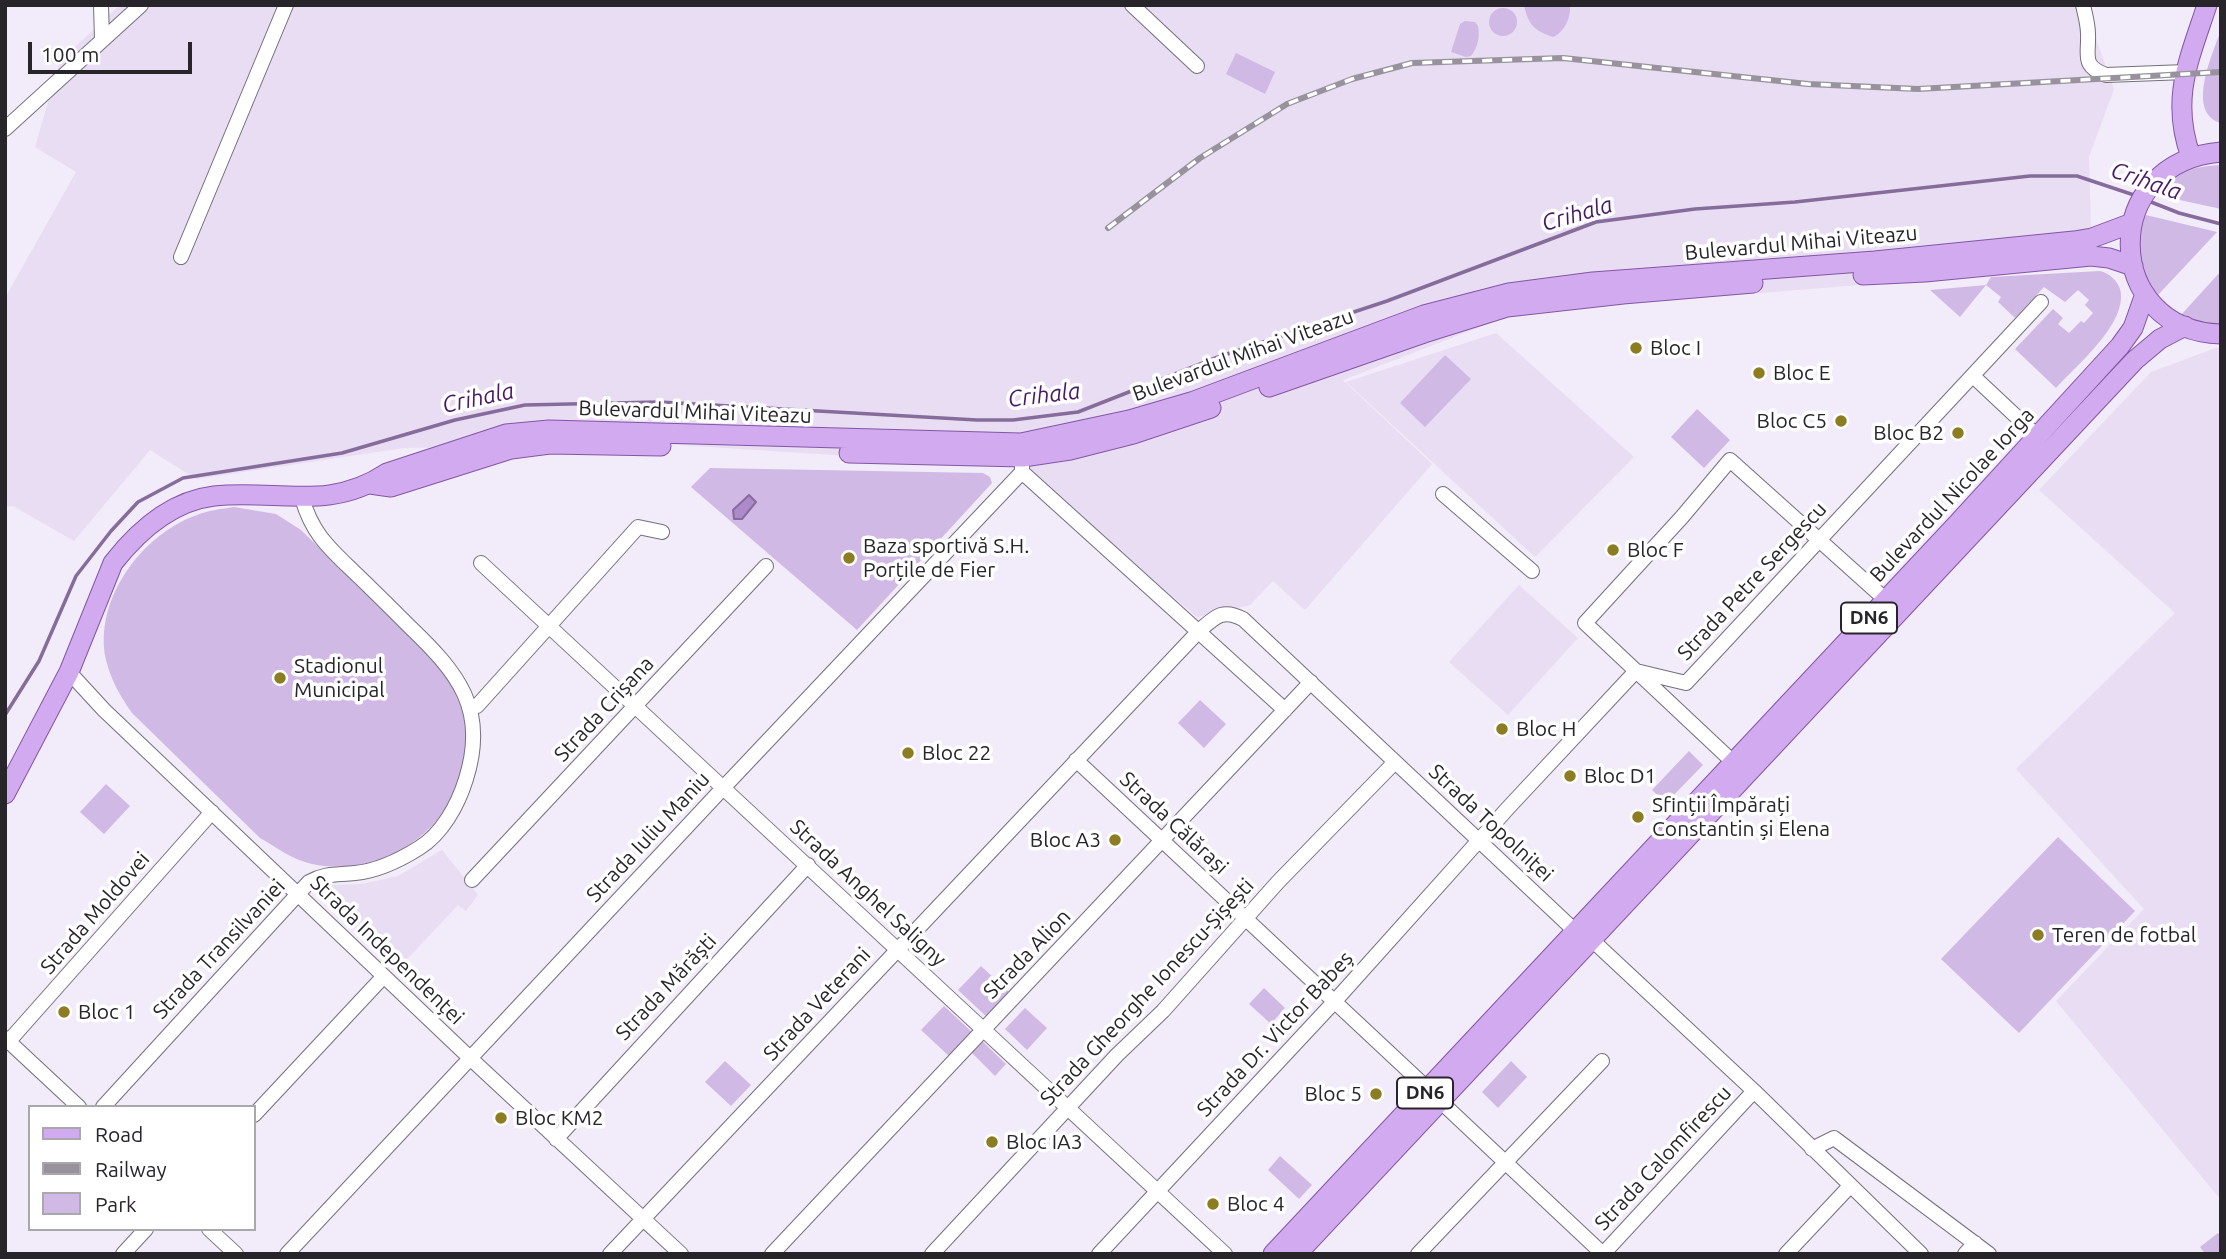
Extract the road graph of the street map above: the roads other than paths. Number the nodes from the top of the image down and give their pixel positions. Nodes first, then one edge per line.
1 (101, 5) edge
2 (141, 5) edge
3 (286, 5) edge
4 (1132, 5) edge
5 (2083, 5) edge
6 (2207, 5) edge
7 (102, 40) junction
8 (1197, 66) dead end
9 (2186, 72) junction
10 (5, 129) edge
11 (2221, 152) edge
12 (2191, 157) junction
13 (2133, 219) junction
14 (181, 257) dead end
15 (2133, 266) junction
16 (1875, 267) junction
17 (2145, 294) junction
18 (2041, 302) dead end
19 (2185, 326) junction
20 (2221, 334) edge
21 (1973, 376) junction
22 (2037, 436) junction
23 (1022, 457) junction
24 (1443, 494) dead end
25 (302, 498) junction
26 (662, 532) dead end
27 (1819, 541) junction
28 (481, 563) dead end
29 (766, 566) dead end
30 (1532, 571) dead end
31 (1886, 600) junction
32 (550, 626) junction
33 (1199, 631) junction
34 (1636, 671) junction
35 (69, 672) junction
36 (1311, 682) junction
37 (477, 706) dead end
38 (636, 706) junction
39 (1284, 710) junction
40 (1076, 760) junction
41 (1395, 762) junction
42 (1733, 762) junction
43 (724, 787) junction
44 (5, 794) edge
45 (212, 812) junction
46 (1480, 840) junction
47 (1164, 841) junction
48 (808, 865) junction
49 (472, 880) dead end
50 (297, 894) junction
51 (1245, 920) junction
52 (1584, 936) junction
53 (897, 949) junction
54 (384, 976) junction
55 (1335, 1001) junction
56 (984, 1030) junction
57 (7, 1039) edge
58 (470, 1058) junction
59 (1602, 1061) dead end
60 (1754, 1091) junction
61 (1434, 1095) junction
62 (77, 1105) edge
63 (105, 1105) edge
64 (1067, 1108) junction
65 (256, 1113) edge
66 (556, 1139) junction
67 (1812, 1149) junction
68 (1504, 1162) junction
69 (1850, 1186) junction
70 (1158, 1192) junction
71 (644, 1219) junction
72 (144, 1231) edge
73 (211, 1231) edge
74 (1970, 1248) edge
75 (123, 1254) edge
76 (236, 1254) edge
77 (287, 1254) edge
78 (610, 1254) edge
79 (681, 1254) edge
80 (772, 1254) edge
81 (932, 1254) edge
82 (1098, 1254) edge
83 (1225, 1254) edge
84 (1273, 1254) edge
85 (1297, 1254) edge
86 (1418, 1254) edge
87 (1603, 1254) edge
88 (1786, 1254) edge
89 (1921, 1254) edge
90 (1989, 1254) edge

1 - 7 street
2 - 7 street
3 - 14 street
4 - 8 street
5 - 9 street
6 - 9 main road
7 - 10 street
9 - 12 main road
11 - 12 main road
12 - 13 main road
13 - 15 main road
13 - 16 main road, Bulevardul Mihai Viteazu
15 - 16 main road, Bulevardul Mihai Viteazu
15 - 17 main road
16 - 23 main road, Bulevardul Mihai Viteazu
17 - 19 main road
17 - 22 main road, Bulevardul Nicolae Iorga / DN6
18 - 21 street, Strada Petre Sergescu
19 - 20 main road
19 - 52 main road, Bulevardul Nicolae Iorga / DN6
21 - 22 street
21 - 27 street, Strada Petre Sergescu
22 - 31 main road, Bulevardul Nicolae Iorga / DN6
23 - 25 main road, Bulevardul Mihai Viteazu
23 - 33 street
23 - 43 street, Strada Iuliu Maniu
24 - 30 street
25 - 35 main road, Bulevardul Mihai Viteazu
25 - 50 street, Strada Transilvaniei
26 - 32 street
27 - 31 street
27 - 34 street, Strada Petre Sergescu
27 - 34 street
28 - 32 street, Strada Anghel Saligny
29 - 38 street, Strada Crișana
31 - 42 main road, Bulevardul Nicolae Iorga / DN6
32 - 37 street
32 - 38 street, Strada Anghel Saligny
33 - 36 street, Strada Topolniței
33 - 39 street
33 - 40 street, Strada Veterani
34 - 42 street
34 - 46 street
35 - 44 main road, Bulevardul Mihai Viteazu
35 - 45 street, Strada Independenței
36 - 39 street, Strada Alion
36 - 41 street, Strada Topolniței
38 - 43 street, Strada Anghel Saligny
38 - 49 street, Strada Crișana
39 - 47 street, Strada Alion
40 - 47 street, Strada Călărași
40 - 53 street, Strada Veterani
41 - 46 street, Strada Topolniței
41 - 51 street, Strada Gheorghe Ionescu-Șișești
42 - 52 main road, Bulevardul Nicolae Iorga / DN6
43 - 48 street, Strada Anghel Saligny
43 - 58 street, Strada Iuliu Maniu
45 - 50 street, Strada Independenței
45 - 57 street, Strada Moldovei
46 - 52 street, Strada Topolniței
46 - 55 street, Strada Dr. Victor Babeș
47 - 51 street, Strada Călărași
47 - 56 street, Strada Alion
48 - 53 street, Strada Anghel Saligny
48 - 66 street, Strada Mărăști
50 - 54 street, Strada Independenței
50 - 63 street, Strada Transilvaniei
51 - 55 street, Strada Călărași
51 - 64 street, Strada Gheorghe Ionescu-Șișești
52 - 60 street, Strada Topolniței
52 - 61 main road, DN6
53 - 56 street, Strada Anghel Saligny
53 - 71 street, Strada Veterani
54 - 58 street, Strada Independenței
54 - 65 street
55 - 61 street, Strada Călărași
55 - 70 street, Strada Dr. Victor Babeș
56 - 64 street, Strada Anghel Saligny
56 - 80 street, Strada Alion
57 - 62 street
58 - 66 street, Strada Independenței
58 - 77 street, Strada Iuliu Maniu
59 - 68 street
60 - 67 street, Strada Topolniței
60 - 87 street, Strada Calomfirescu
61 - 68 street, Strada Călărași
61 - 84 main road, DN6
61 - 85 main road, DN6
64 - 70 street, Strada Anghel Saligny
64 - 81 street, Strada Gheorghe Ionescu-Șișești
66 - 71 street, Strada Independenței
67 - 69 street, Strada Topolniței
67 - 74 street
68 - 86 street
68 - 87 street, Strada Călărași
69 - 88 street
69 - 89 street, Strada Topolniței
70 - 82 street, Strada Dr. Victor Babeș
70 - 83 street, Strada Anghel Saligny
71 - 78 street, Strada Veterani
71 - 79 street, Strada Independenței
72 - 75 street
73 - 76 street
74 - 90 street

